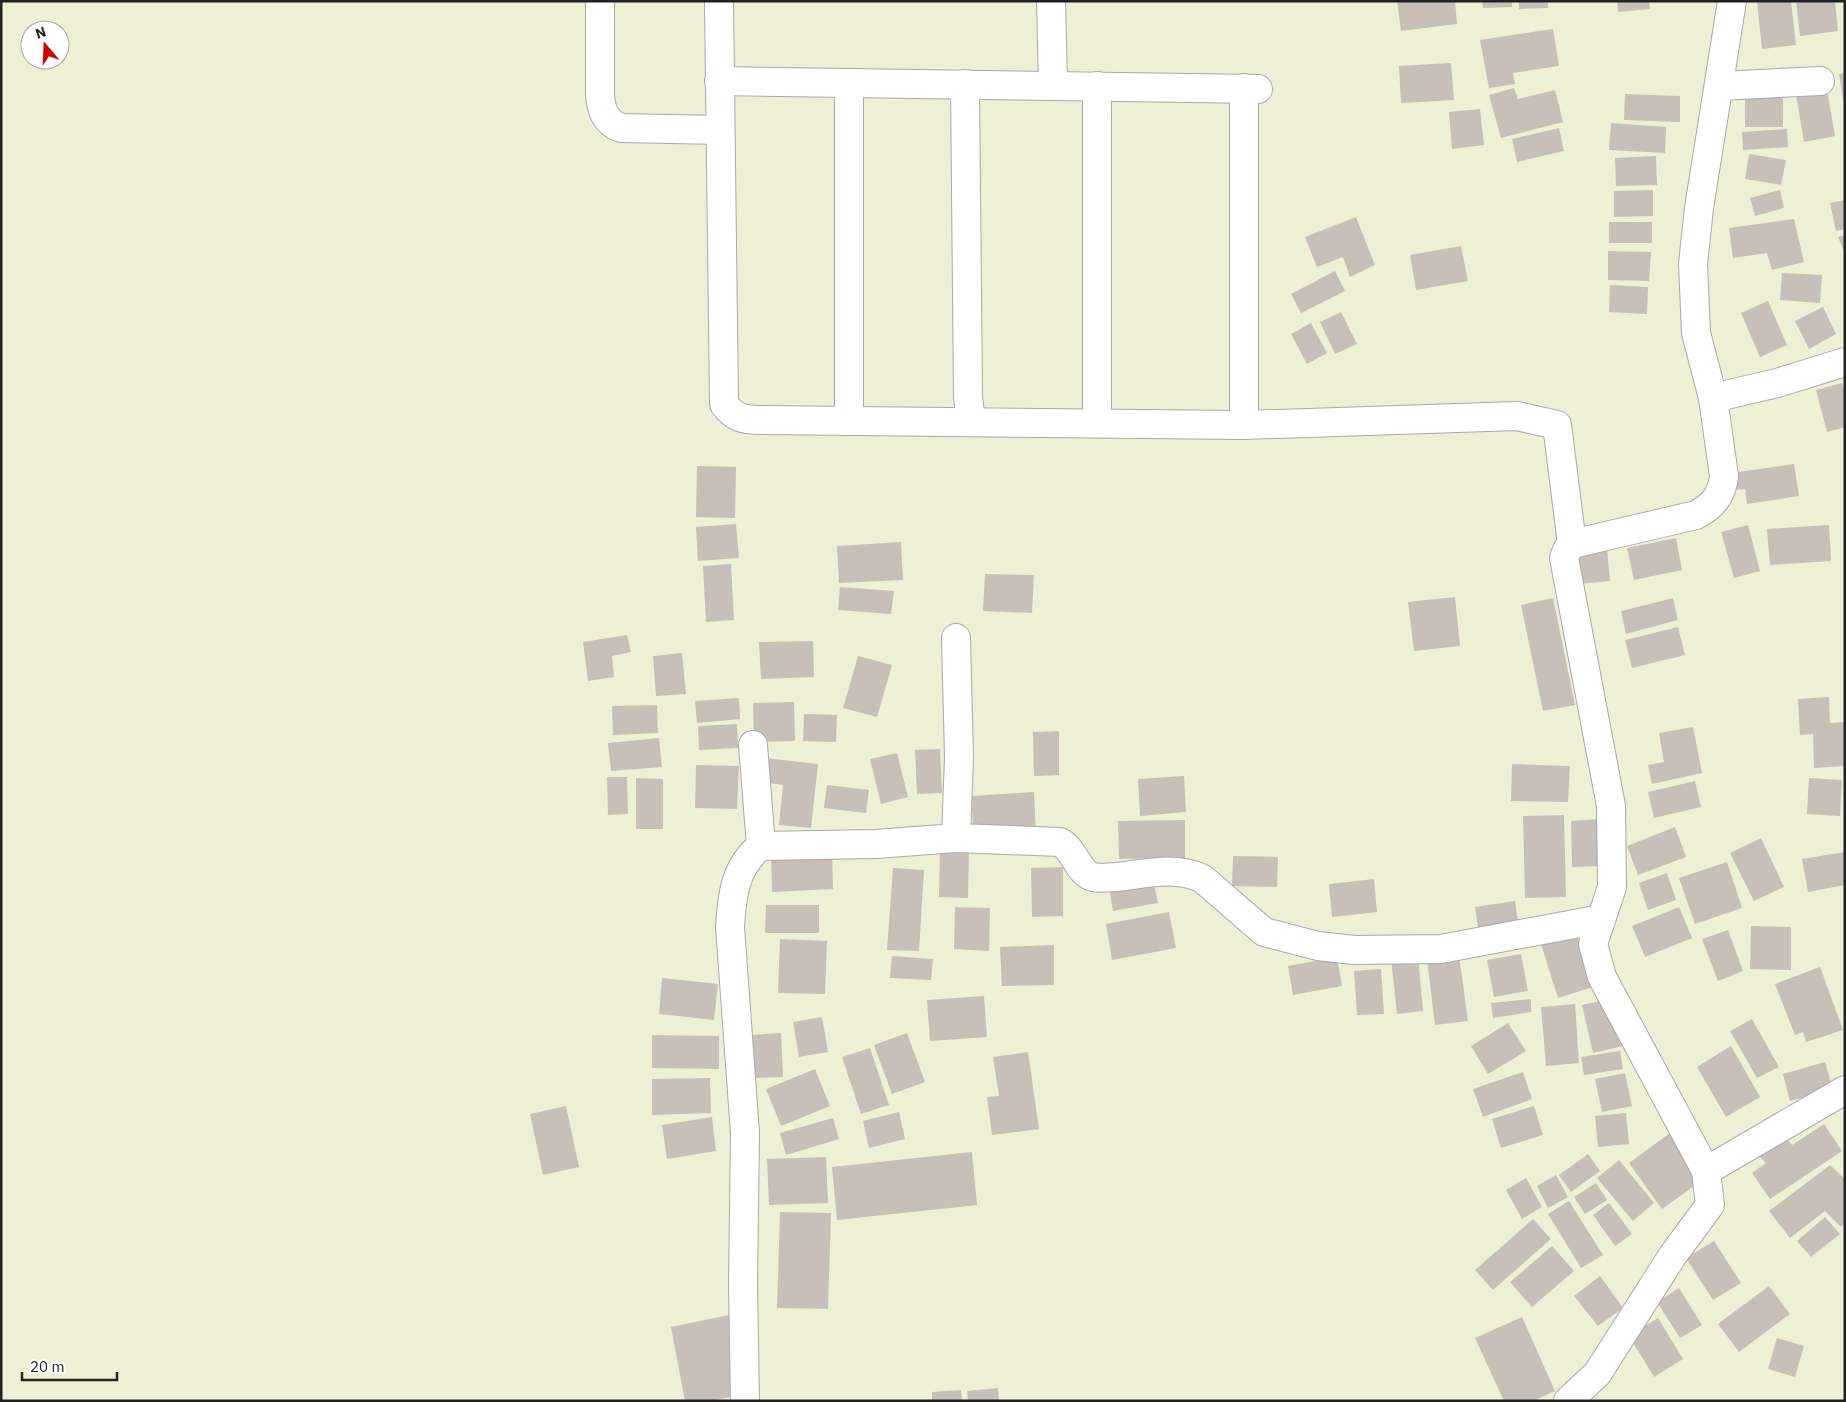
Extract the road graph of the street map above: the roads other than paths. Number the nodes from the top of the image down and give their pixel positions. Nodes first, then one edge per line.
1 (600, 1) edge
2 (719, 1) edge
3 (1050, 1) edge
4 (1732, 1) edge
5 (719, 81) junction
6 (1820, 81) dead end
7 (849, 82) junction
8 (965, 84) junction
9 (1053, 86) junction
10 (1097, 86) junction
11 (1720, 86) junction
12 (720, 130) junction
13 (1845, 362) edge
14 (1713, 398) junction
15 (849, 421) junction
16 (971, 422) junction
17 (1097, 422) junction
18 (1244, 425) junction
19 (1572, 544) junction
20 (956, 638) dead end
21 (753, 745) dead end
22 (956, 838) junction
23 (761, 846) junction
24 (1601, 919) junction
25 (1845, 1090) edge
26 (1706, 1171) junction
27 (746, 1401) edge
28 (1568, 1401) edge

1 - 12 street
2 - 5 street
3 - 9 street
4 - 11 street
5 - 7 street
5 - 12 street
6 - 11 street
7 - 8 street
7 - 15 street
8 - 9 street
8 - 16 street
9 - 10 street
10 - 17 street
10 - 18 street
11 - 14 street
12 - 15 street
13 - 14 street
14 - 19 street
15 - 16 street
16 - 17 street
17 - 18 street
18 - 19 street
19 - 24 street
20 - 22 street
21 - 23 street
22 - 23 street
22 - 24 street
23 - 27 street
24 - 26 street
25 - 26 street
26 - 28 street

